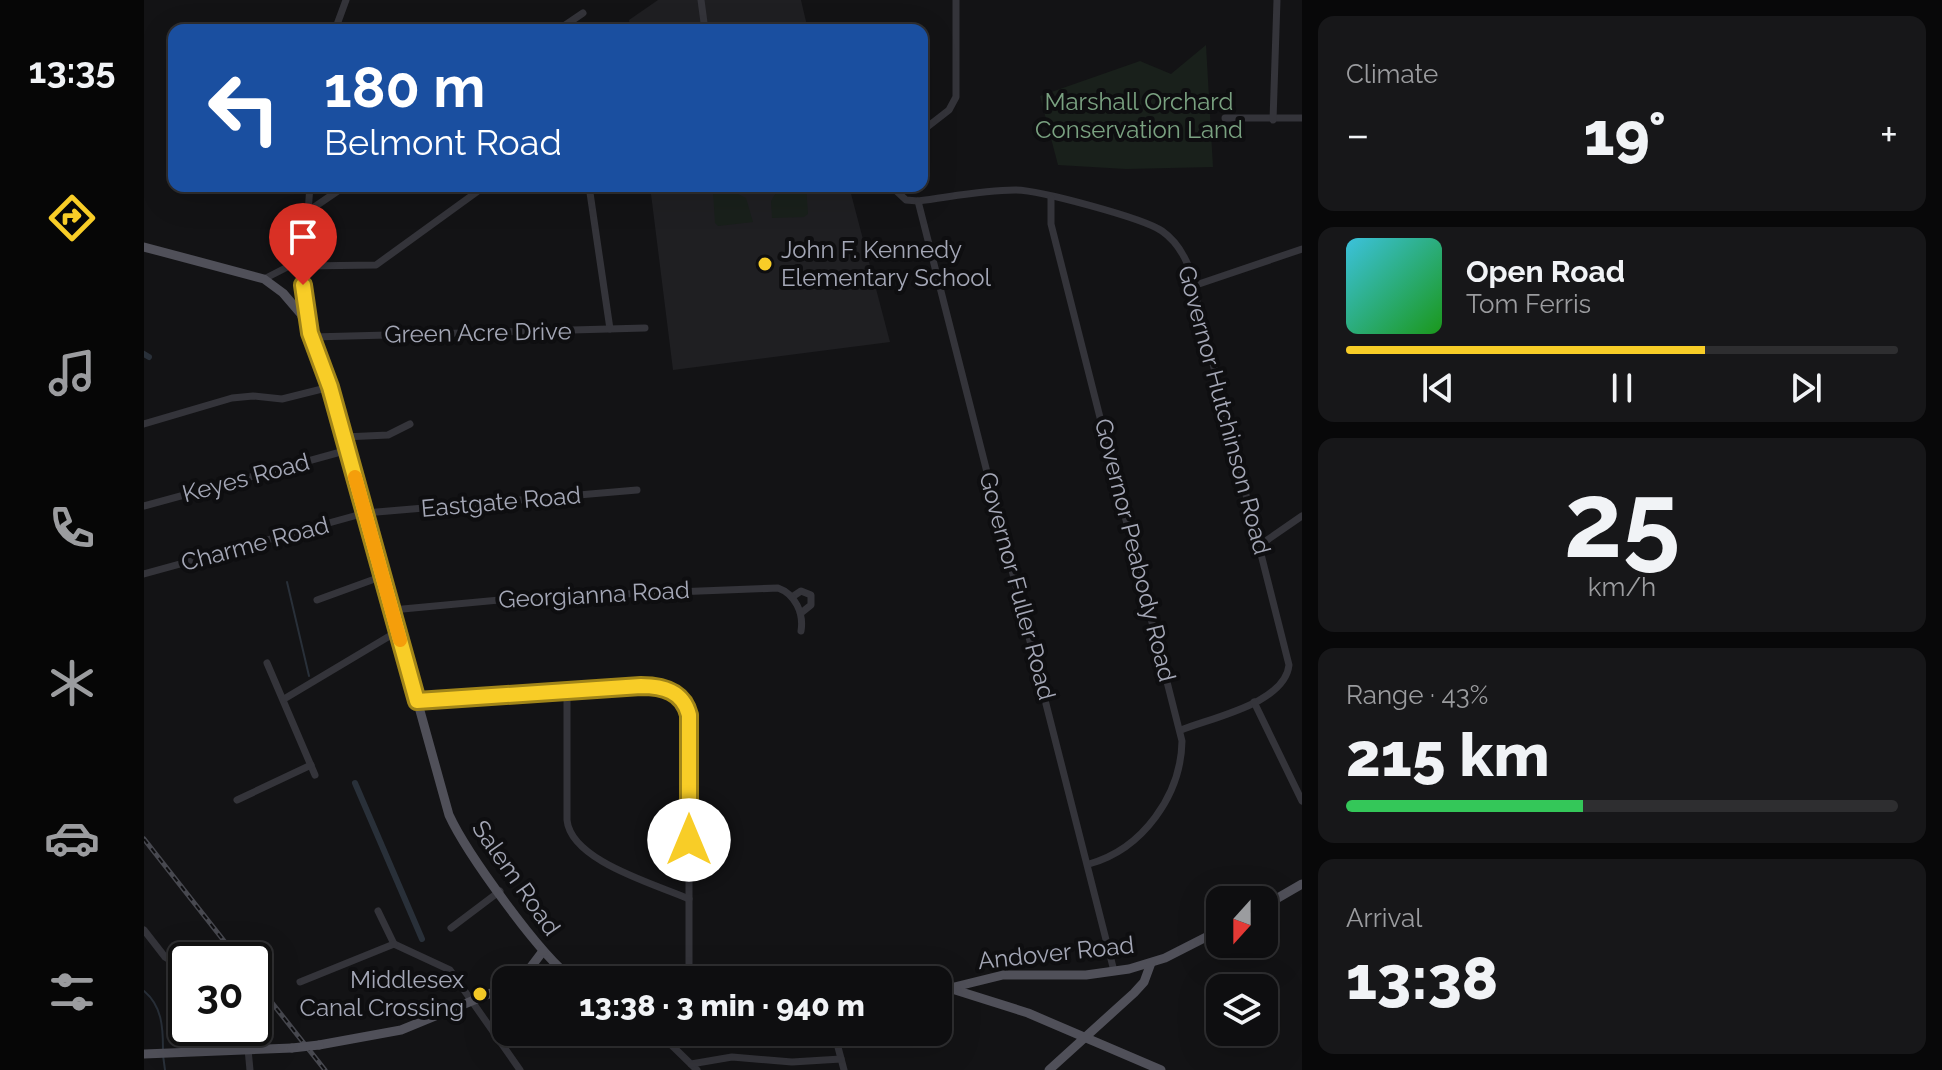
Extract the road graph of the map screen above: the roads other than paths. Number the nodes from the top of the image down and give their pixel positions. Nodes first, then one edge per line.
1 (346, 0) edge
2 (701, 0) edge
3 (956, 0) edge
4 (1277, 0) edge
5 (583, 13) dead end
6 (337, 24) edge
7 (567, 24) edge
8 (704, 24) edge
9 (1225, 118) dead end
10 (1302, 118) edge
11 (1273, 120) junction
12 (928, 126) edge
13 (310, 192) edge
14 (336, 192) edge
15 (477, 192) edge
16 (590, 192) edge
17 (897, 192) edge
18 (1051, 198) junction
19 (918, 201) junction
20 (310, 210) junction
21 (144, 247) edge
22 (1302, 249) edge
23 (304, 262) junction
24 (264, 279) junction
25 (1193, 286) junction
26 (645, 328) dead end
27 (610, 329) junction
28 (311, 335) junction
29 (330, 387) junction
30 (144, 424) edge
31 (410, 424) dead end
32 (344, 437) junction
33 (348, 450) junction
34 (637, 490) dead end
35 (144, 506) edge
36 (365, 513) junction
37 (1302, 516) edge
38 (1260, 545) junction
39 (144, 574) edge
40 (383, 576) junction
41 (792, 597) junction
42 (317, 600) dead end
43 (392, 610) junction
44 (801, 613) junction
45 (398, 631) junction
46 (801, 631) dead end
47 (267, 663) dead end
48 (567, 691) junction
49 (284, 699) junction
50 (417, 701) junction
51 (1254, 702) junction
52 (1181, 730) junction
53 (311, 765) junction
54 (315, 775) dead end
55 (237, 800) dead end
56 (1302, 801) edge
57 (1089, 864) junction
58 (1302, 884) edge
59 (500, 891) junction
60 (1278, 898) edge
61 (689, 899) junction
62 (378, 911) dead end
63 (451, 928) dead end
64 (144, 930) edge
65 (1206, 937) edge
66 (394, 944) junction
67 (543, 951) junction
68 (168, 959) edge
69 (1151, 963) junction
70 (532, 966) edge
71 (559, 966) edge
72 (689, 966) edge
73 (1114, 971) junction
74 (973, 981) junction
75 (300, 982) dead end
76 (952, 987) edge
77 (952, 991) edge
78 (492, 993) edge
79 (978, 995) junction
80 (475, 1001) junction
81 (1086, 1036) junction
82 (242, 1046) edge
83 (672, 1046) edge
84 (838, 1046) edge
85 (243, 1049) junction
86 (144, 1054) edge
87 (841, 1059) junction
88 (694, 1067) edge
89 (250, 1070) edge
90 (520, 1070) edge
91 (844, 1070) edge
92 (1049, 1070) edge
93 (1161, 1070) edge

1 - 6 street
2 - 8 street
3 - 12 street
4 - 11 street
5 - 7 street
9 - 11 street
10 - 11 street
13 - 20 street
14 - 20 street
15 - 23 street
16 - 27 street
17 - 19 street
18 - 19 street, Governor Hutchinson Road
18 - 25 street, Governor Hutchinson Road
18 - 52 street, Governor Peabody Road
19 - 57 street, Governor Fuller Road
20 - 23 street
21 - 24 main road, Salem Road
22 - 25 street
23 - 24 street
23 - 28 street
24 - 28 main road, Salem Road
25 - 38 street, Governor Hutchinson Road
26 - 27 street, Green Acre Drive
27 - 28 street, Green Acre Drive
28 - 29 main road, Salem Road
29 - 30 street
29 - 32 main road, Salem Road
31 - 32 street
32 - 33 main road, Salem Road
33 - 35 street, Keyes Road
33 - 36 main road, Salem Road
34 - 36 street, Eastgate Road
36 - 39 street, Charme Road
36 - 40 main road, Salem Road
37 - 38 street
38 - 51 street, Governor Hutchinson Road
40 - 42 street
40 - 43 main road, Salem Road
41 - 43 street, Georgianna Road
41 - 44 street
41 - 44 street
43 - 45 main road, Salem Road
44 - 46 street
45 - 49 street
45 - 50 main road, Salem Road
47 - 49 street
48 - 50 street
48 - 61 street
48 - 61 street
49 - 53 street
50 - 59 main road, Salem Road
51 - 52 street, Governor Hutchinson Road
51 - 56 street
52 - 57 street, Governor Peabody Road
53 - 54 street
53 - 55 street
57 - 73 street, Governor Fuller Road
58 - 60 main road
59 - 63 street
59 - 67 main road, Salem Road
61 - 72 street
62 - 66 street
64 - 68 street
65 - 69 main road, Andover Road
66 - 75 street
66 - 80 street
67 - 70 main road
67 - 71 main road, Salem Road
69 - 73 main road, Andover Road
69 - 81 main road
73 - 74 main road, Andover Road
74 - 76 main road, Andover Road
74 - 79 main road
77 - 79 main road
78 - 80 main road
79 - 81 main road
80 - 85 main road, bridge
80 - 90 street
81 - 92 main road
81 - 93 main road
82 - 85 street
83 - 88 street
84 - 87 street
85 - 86 main road
85 - 89 street
87 - 88 street
87 - 91 street

